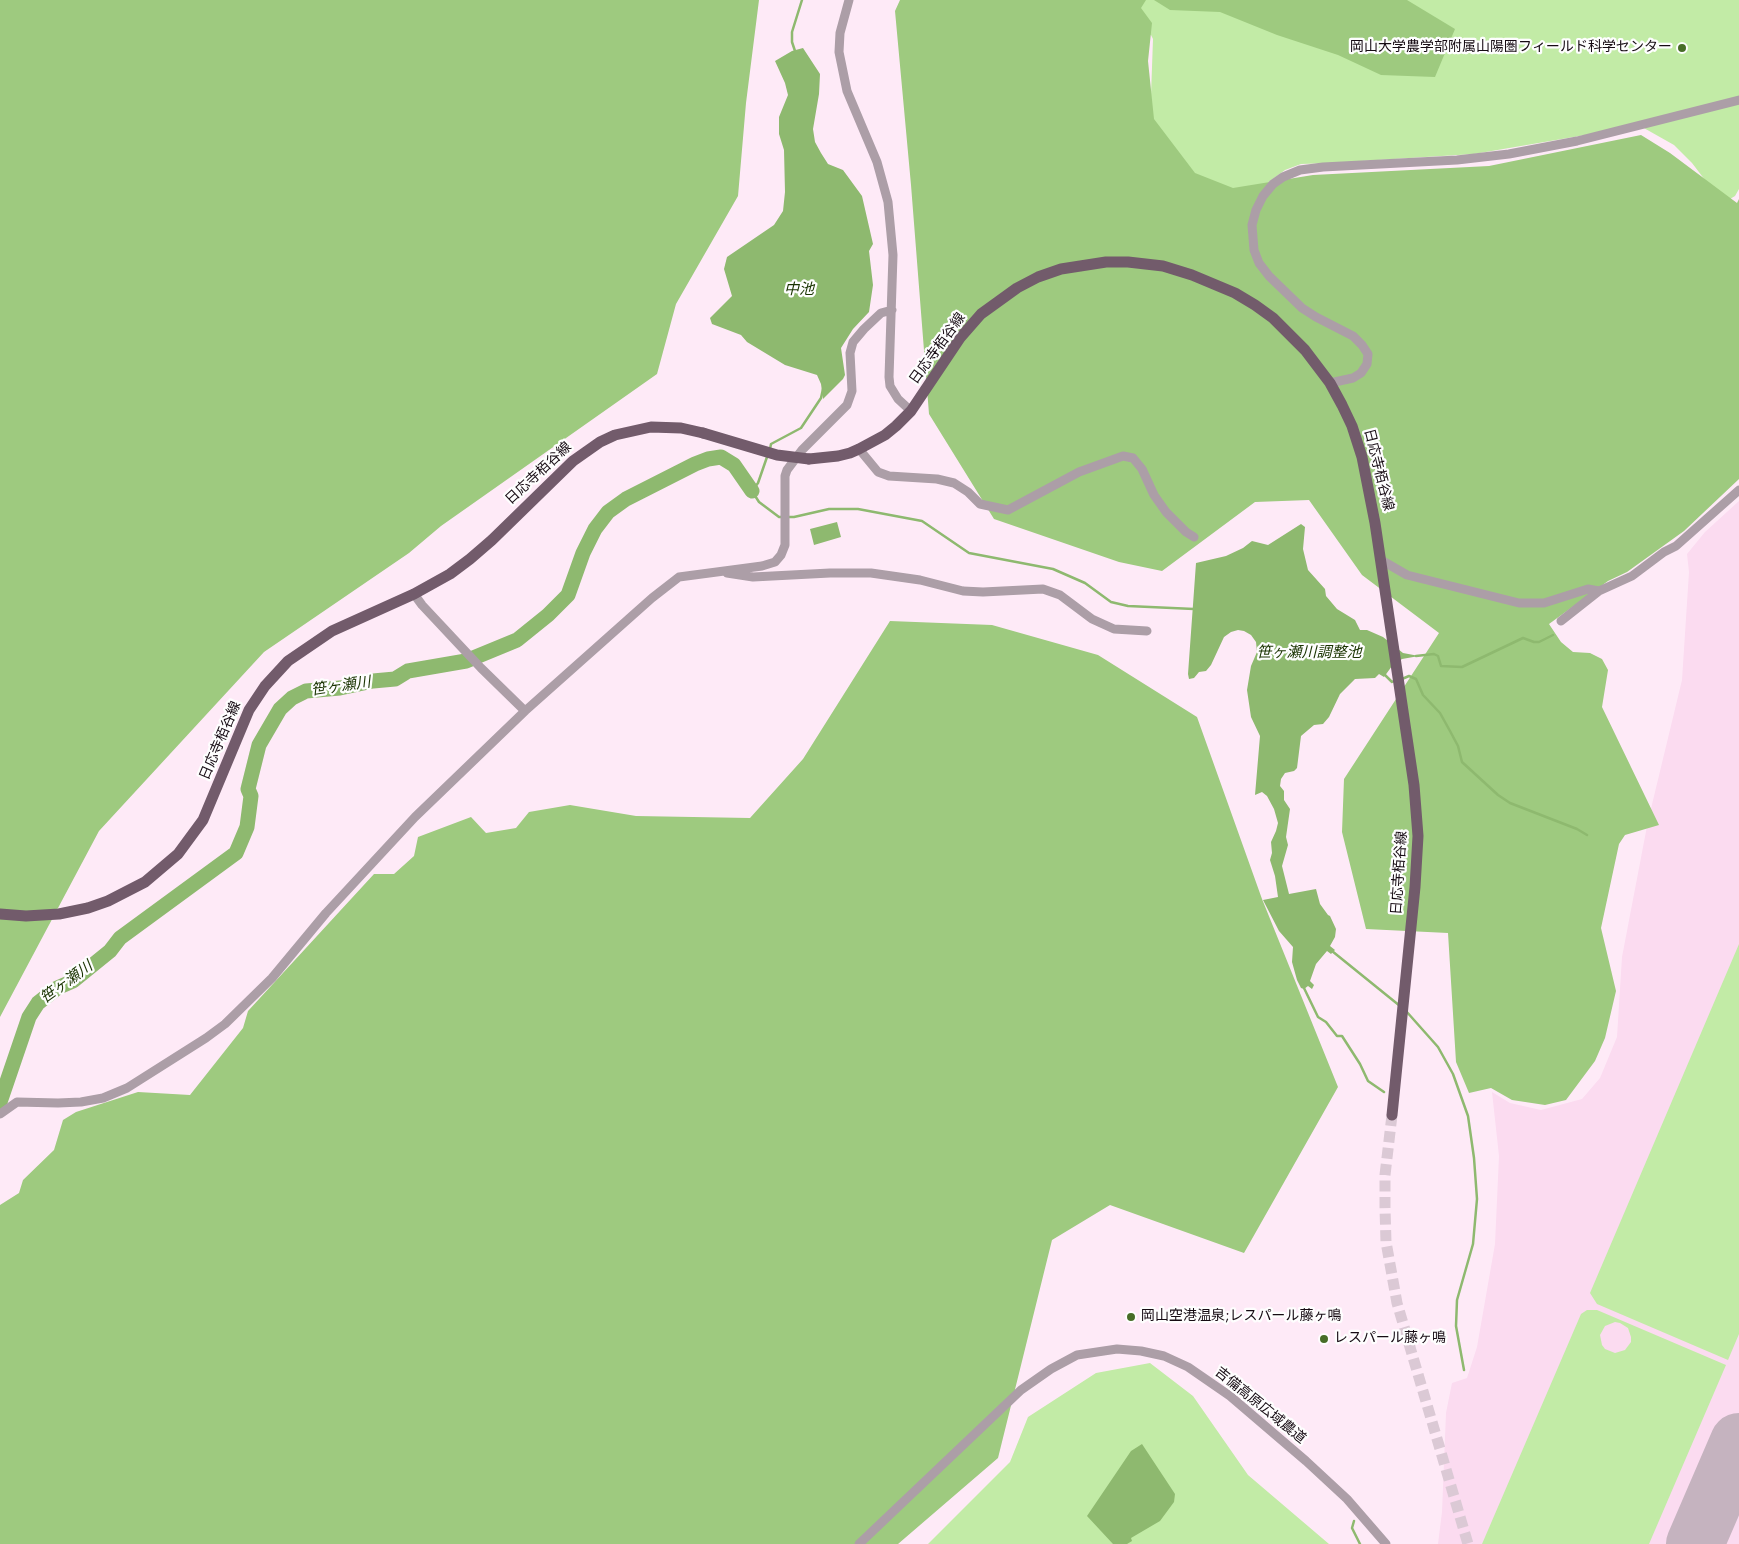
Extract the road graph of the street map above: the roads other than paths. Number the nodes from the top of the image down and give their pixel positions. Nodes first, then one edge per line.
1 (849, 0) edge
2 (1739, 100) edge
3 (892, 310) junction
4 (1330, 383) junction
5 (911, 411) junction
6 (859, 449) junction
7 (1739, 490) edge
8 (1194, 537) dead end
9 (1381, 560) junction
10 (717, 571) junction
11 (1599, 591) junction
12 (414, 594) junction
13 (1561, 622) dead end
14 (1147, 631) dead end
15 (525, 711) junction
16 (0, 914) edge
17 (0, 1114) edge
18 (1392, 1115) tunnel mouth
19 (859, 1544) edge
20 (1386, 1544) edge

1 - 3 street
2 - 4 street
3 - 5 street
3 - 10 street
4 - 5 main road, 日応寺栢谷線
4 - 9 main road, 日応寺栢谷線
5 - 6 main road, 日応寺栢谷線
6 - 8 street
6 - 12 main road, 日応寺栢谷線, bridge
7 - 11 street
9 - 11 street
9 - 18 main road, 日応寺栢谷線
10 - 14 street
10 - 15 street
11 - 13 street
12 - 15 street
12 - 16 main road, 日応寺栢谷線
15 - 17 street
19 - 20 street, 吉備高原広域農道

